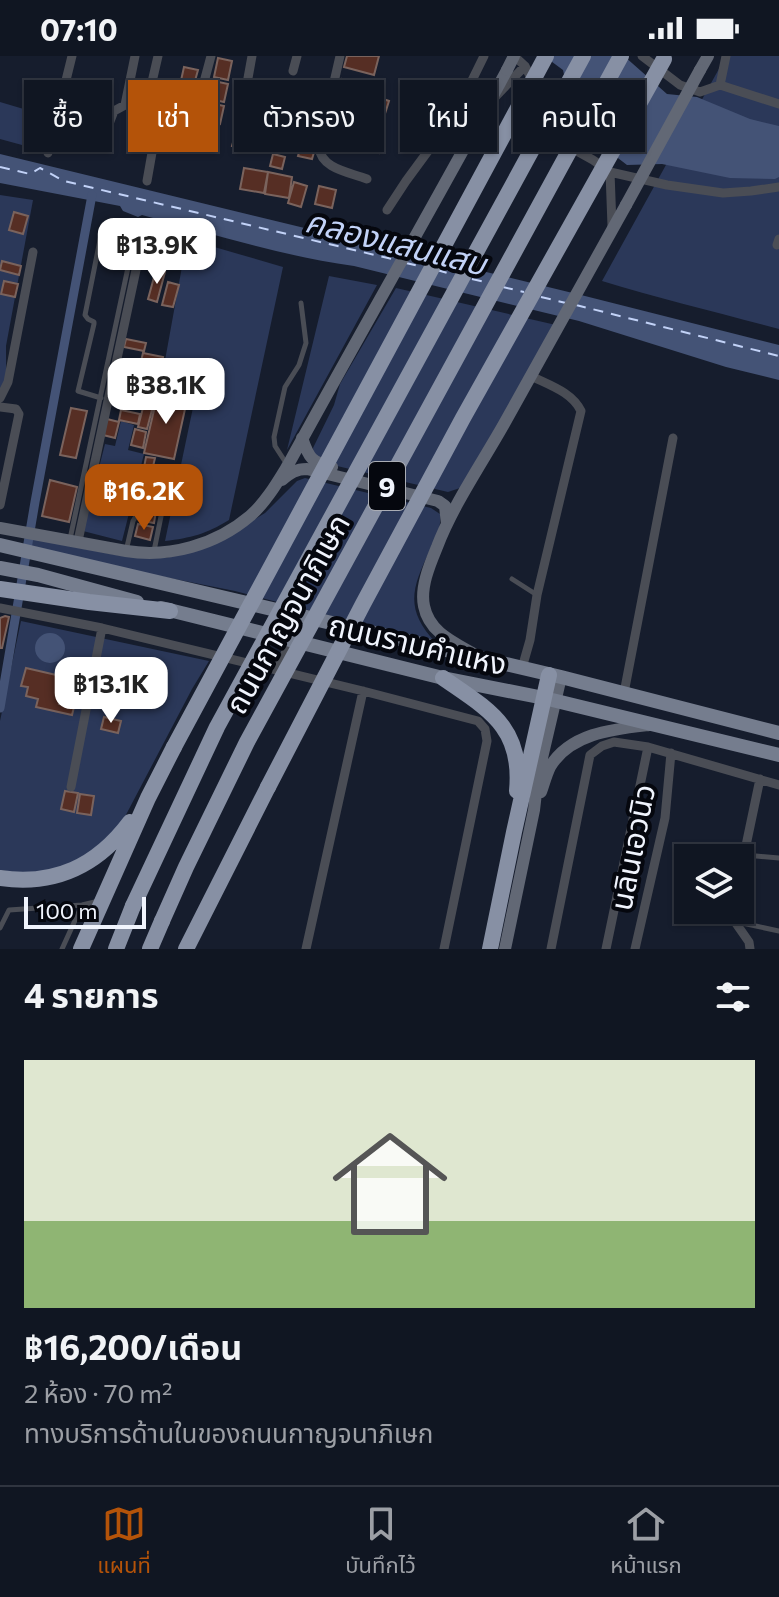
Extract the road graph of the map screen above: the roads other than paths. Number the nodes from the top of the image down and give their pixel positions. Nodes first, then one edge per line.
1 (135, 56) edge
2 (158, 56) edge
3 (211, 56) edge
4 (252, 56) edge
5 (297, 56) edge
6 (340, 56) edge
7 (484, 56) edge
8 (514, 56) edge
9 (546, 56) edge
10 (583, 56) edge
11 (621, 56) edge
12 (642, 56) edge
13 (708, 56) edge
14 (726, 56) edge
15 (70, 57) edge
16 (665, 57) edge
17 (525, 66) junction
18 (293, 71) dead end
19 (130, 80) edge
20 (152, 80) edge
21 (205, 80) edge
22 (248, 80) edge
23 (720, 85) junction
24 (497, 89) edge
25 (128, 92) edge
26 (497, 96) edge
27 (779, 104) edge
28 (112, 116) edge
29 (152, 152) edge
30 (463, 152) edge
31 (48, 153) dead end
32 (610, 172) junction
33 (367, 179) dead end
34 (147, 181) dead end
35 (779, 187) edge
36 (387, 210) dead end
37 (613, 230) junction
38 (33, 252) dead end
39 (136, 270) dead end
40 (301, 303) dead end
41 (531, 376) junction
42 (0, 398) edge
43 (101, 398) junction
44 (0, 407) edge
45 (302, 438) junction
46 (673, 438) dead end
47 (288, 465) junction
48 (171, 467) dead end
49 (276, 484) junction
50 (466, 489) junction
51 (0, 505) edge
52 (141, 508) dead end
53 (447, 524) junction
54 (6, 529) edge
55 (74, 541) junction
56 (6, 546) edge
57 (126, 551) junction
58 (153, 552) junction
59 (3, 568) edge
60 (512, 579) dead end
61 (0, 589) edge
62 (537, 595) junction
63 (0, 608) edge
64 (170, 611) junction
65 (102, 628) junction
66 (292, 641) junction
67 (484, 659) junction
68 (522, 668) junction
69 (276, 670) junction
70 (555, 676) junction
71 (443, 678) junction
72 (363, 691) junction
73 (624, 693) junction
74 (550, 700) junction
75 (650, 725) junction
76 (779, 733) edge
77 (648, 747) junction
78 (671, 753) junction
79 (779, 755) edge
80 (760, 779) junction
81 (779, 785) edge
82 (71, 787) dead end
83 (148, 798) junction
84 (534, 810) junction
85 (514, 832) junction
86 (746, 844) edge
87 (754, 856) edge
88 (779, 858) edge
89 (0, 878) edge
90 (102, 901) junction
91 (82, 905) junction
92 (736, 924) edge
93 (745, 924) edge
94 (0, 928) edge
95 (779, 931) edge
96 (62, 949) edge
97 (81, 949) edge
98 (116, 949) edge
99 (150, 949) edge
100 (186, 949) edge
101 (306, 949) edge
102 (444, 949) edge
103 (490, 949) edge
104 (505, 949) edge
105 (551, 949) edge
106 (606, 949) edge
107 (635, 949) edge
108 (750, 949) edge

1 - 19 street
2 - 20 street
3 - 21 street
4 - 22 street
5 - 18 street
6 - 33 street
7 - 36 street
8 - 17 street
8 - 24 main road, bridge
9 - 83 highway, bridge
10 - 98 highway, ถนนกาญจนาภิเษก / 9, bridge
11 - 99 highway, ถนนกาญจนาภิเษก / 9, bridge
12 - 23 street
13 - 37 main road, bridge
14 - 23 street
15 - 31 street
16 - 100 highway, bridge
17 - 26 street
17 - 32 street
23 - 27 street
25 - 28 street
29 - 34 street
30 - 45 main road
32 - 35 street
32 - 37 street
37 - 41 main road
38 - 42 street
39 - 55 street
40 - 47 lane
41 - 50 main road
41 - 62 street
43 - 43 lane
43 - 55 lane
44 - 51 street
45 - 47 main road
45 - 50 main road
46 - 73 street
47 - 49 main road
48 - 58 lane
49 - 53 main road
49 - 58 main road
50 - 53 main road
52 - 57 lane
53 - 67 main road
54 - 55 main road
55 - 57 main road
56 - 67 main road, ถนนรามคำแหง
57 - 58 main road
59 - 64 main road, ถนนรามคำแหง
60 - 62 lane
61 - 64 highway
62 - 68 street
63 - 65 street
64 - 66 main road, ถนนรามคำแหง
65 - 69 street
65 - 82 street
66 - 69 street
66 - 71 main road, ถนนรามคำแหง
67 - 68 main road, ถนนรามคำแหง
68 - 70 main road, ถนนรามคำแหง
69 - 72 street
70 - 73 main road, ถนนรามคำแหง
70 - 74 highway
71 - 74 main road, ถนนรามคำแหง
71 - 85 highway
72 - 101 street
72 - 102 street
73 - 76 main road, ถนนรามคำแหง
74 - 75 main road, ถนนรามคำแหง
74 - 84 main road
74 - 85 highway
75 - 79 main road, ถนนรามคำแหง
75 - 84 main road
77 - 78 street
77 - 105 street
77 - 106 street
78 - 80 street
78 - 107 street, นลินเอวนิว
80 - 81 street
80 - 86 street
83 - 89 highway
83 - 90 highway
84 - 104 main road
85 - 103 highway
87 - 88 lane
90 - 91 lane
90 - 97 highway
91 - 94 lane
91 - 96 lane
92 - 108 street
93 - 95 lane

